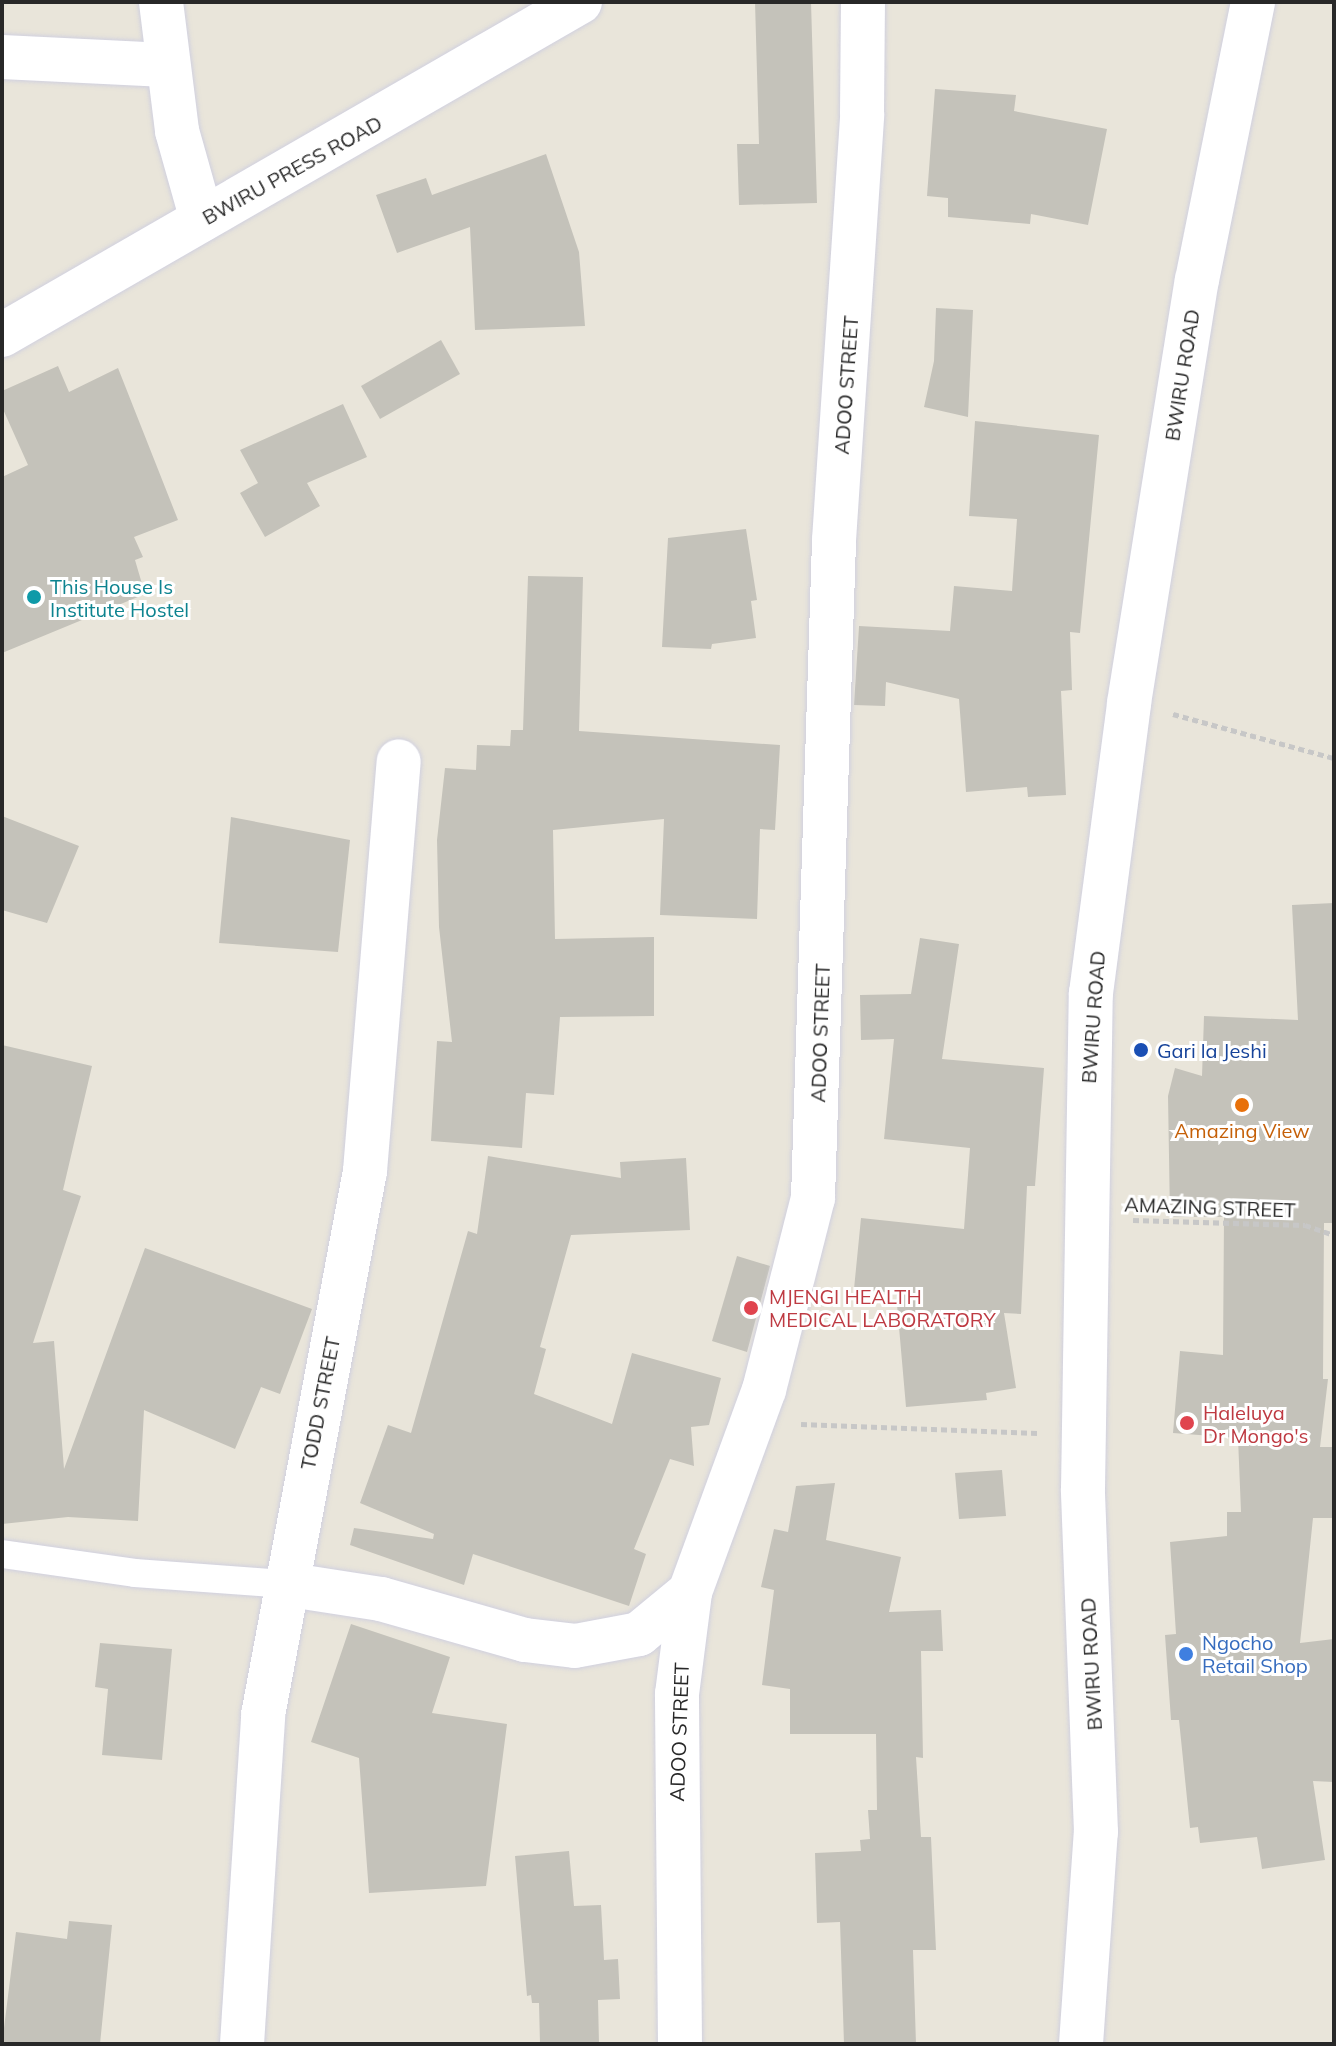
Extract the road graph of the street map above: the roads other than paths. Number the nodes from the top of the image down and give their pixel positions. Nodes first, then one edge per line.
1 (161, 2) edge
2 (580, 2) edge
3 (863, 2) edge
4 (1253, 2) edge
5 (2, 57) edge
6 (166, 65) junction
7 (202, 220) junction
8 (2, 335) edge
9 (399, 761) dead end
10 (2, 1554) edge
11 (284, 1584) junction
12 (690, 1592) junction
13 (242, 2044) edge
14 (680, 2044) edge
15 (1081, 2044) edge

1 - 6 street
2 - 7 street, BWIRU PRESS ROAD
3 - 12 street, ADOO STREET
4 - 15 street, BWIRU ROAD
5 - 6 street
6 - 7 street
7 - 8 street, BWIRU PRESS ROAD
9 - 11 street, TODD STREET
10 - 11 lane
11 - 12 street
11 - 13 street, TODD STREET
12 - 14 street, ADOO STREET

